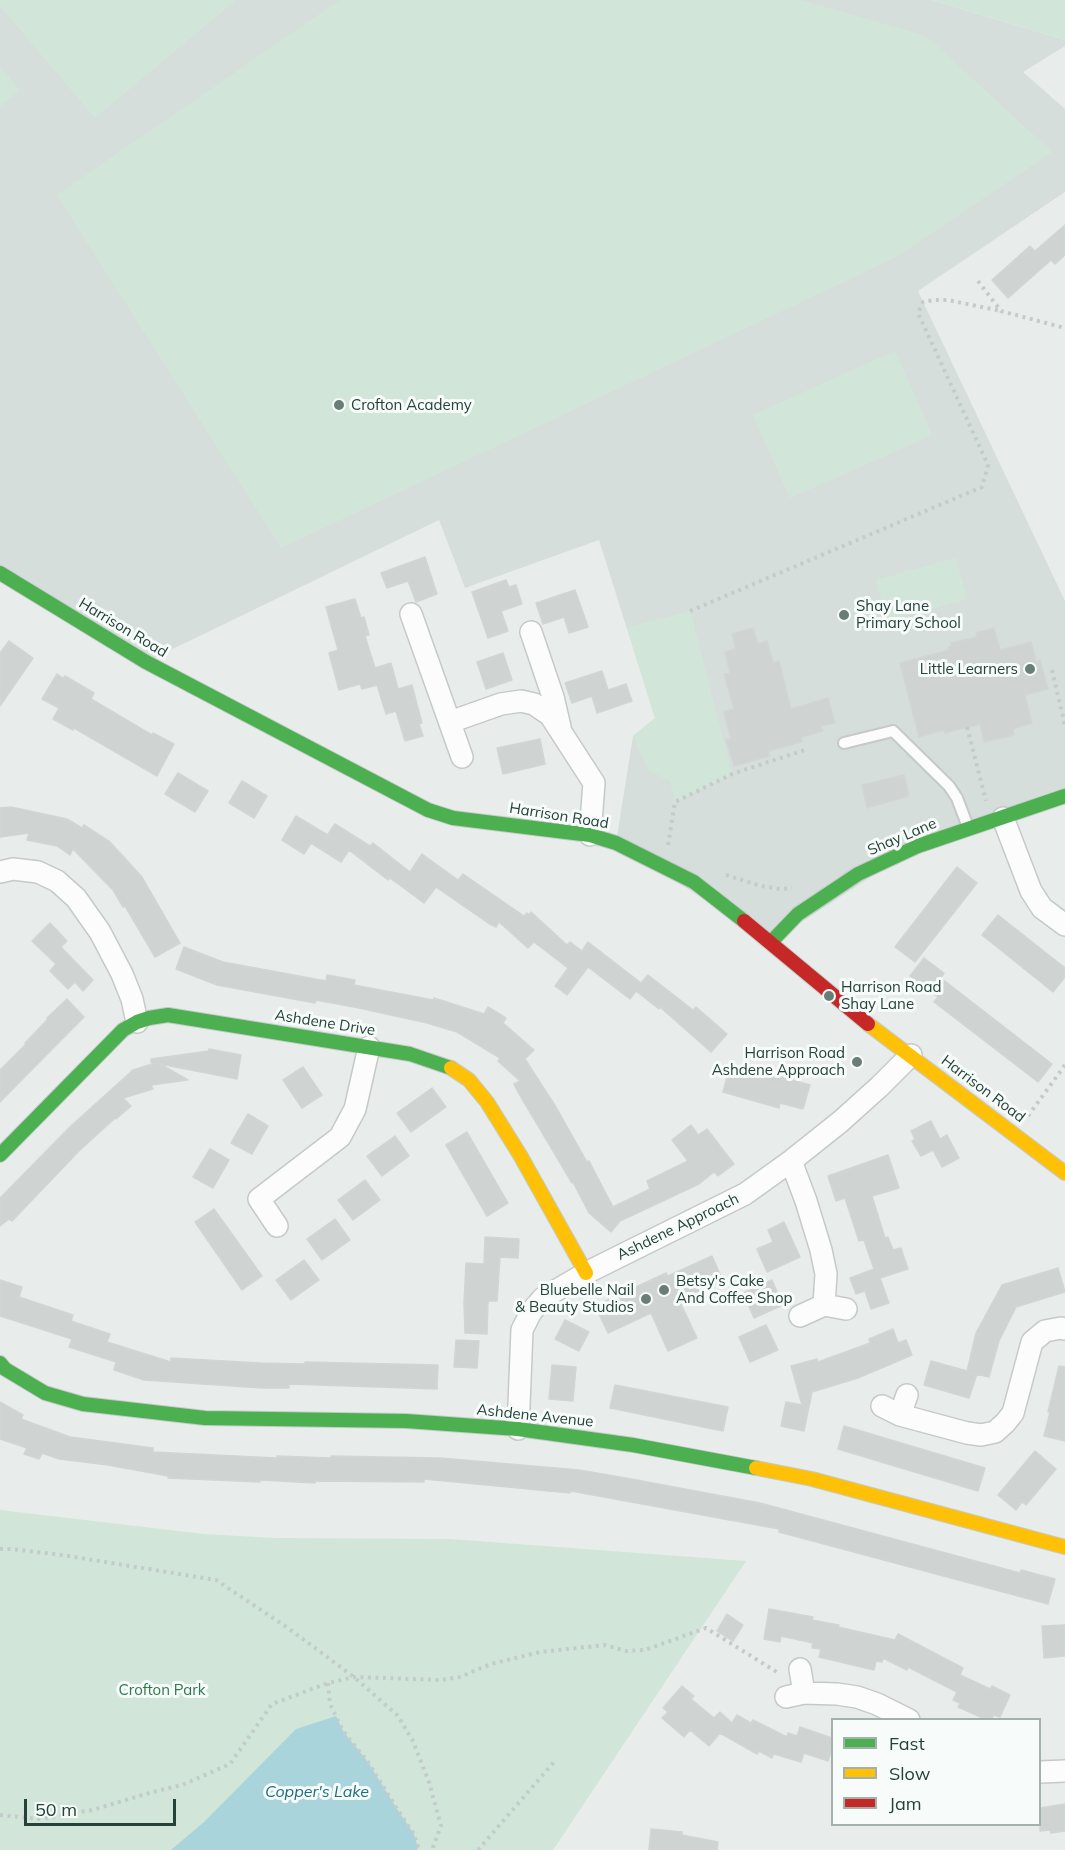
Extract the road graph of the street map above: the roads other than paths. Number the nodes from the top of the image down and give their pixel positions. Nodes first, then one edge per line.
1 (0, 573) edge
2 (411, 614) dead end
3 (531, 632) dead end
4 (450, 722) junction
5 (561, 730) junction
6 (844, 743) dead end
7 (462, 757) dead end
8 (1065, 796) edge
9 (997, 820) junction
10 (968, 828) junction
11 (590, 835) junction
12 (0, 872) edge
13 (1065, 925) edge
14 (771, 942) junction
15 (137, 1022) junction
16 (369, 1047) junction
17 (911, 1055) junction
18 (0, 1155) edge
19 (791, 1161) junction
20 (1065, 1173) edge
21 (277, 1226) dead end
22 (586, 1273) junction
23 (824, 1305) junction
24 (846, 1310) dead end
25 (800, 1316) dead end
26 (1065, 1329) edge
27 (0, 1363) edge
28 (907, 1395) dead end
29 (518, 1429) junction
30 (1065, 1547) edge
31 (800, 1669) dead end
32 (907, 1718) edge
33 (1065, 1771) edge
34 (1041, 1772) edge

1 - 11 street, Harrison Road
2 - 4 street
3 - 5 street
4 - 5 street
4 - 7 street
5 - 11 street
6 - 10 lane
8 - 9 street, Shay Lane
9 - 10 street, Shay Lane
9 - 13 street
10 - 14 street, Shay Lane
11 - 14 street, Harrison Road
12 - 15 street
14 - 17 street, Harrison Road
15 - 16 street, Ashdene Drive
15 - 18 street, Ashdene Drive
16 - 21 street
16 - 22 street, Ashdene Drive
17 - 19 street, Ashdene Approach
17 - 20 street, Harrison Road
19 - 22 street, Ashdene Approach
19 - 23 street
22 - 29 street, Ashdene Approach
23 - 24 street
23 - 25 street
26 - 28 street
27 - 29 street, Ashdene Avenue
29 - 30 street, Ashdene Avenue
31 - 32 street
33 - 34 street

